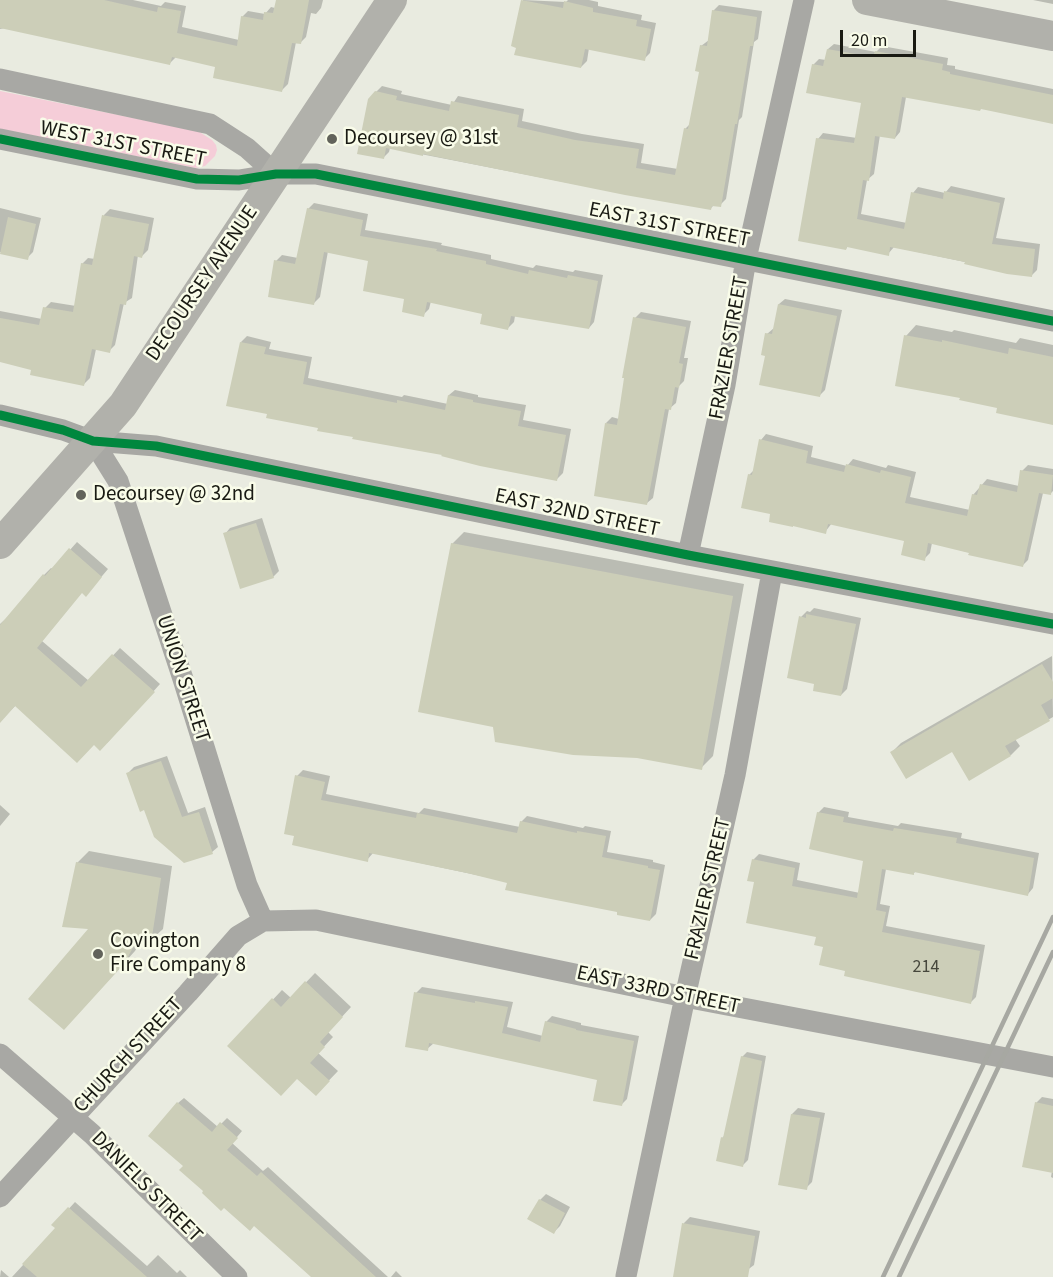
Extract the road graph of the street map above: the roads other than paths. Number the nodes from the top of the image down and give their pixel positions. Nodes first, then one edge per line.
1 (804, 0) edge
2 (867, 0) edge
3 (393, 3) edge
4 (1053, 36) edge
5 (0, 79) edge
6 (0, 140) edge
7 (276, 174) junction
8 (746, 259) junction
9 (1053, 321) edge
10 (0, 415) edge
11 (93, 441) junction
12 (0, 544) edge
13 (688, 555) junction
14 (772, 572) junction
15 (1053, 624) edge
16 (263, 921) junction
17 (685, 997) junction
18 (0, 1054) edge
19 (1053, 1067) edge
20 (73, 1117) junction
21 (0, 1197) edge
22 (626, 1276) edge
23 (237, 1277) edge

1 - 8 street, FRAZIER STREET
2 - 4 main road
3 - 7 main road, DECOURSEY AVENUE
5 - 7 street, WEST 31ST STREET
6 - 7 street, WEST 31ST STREET
7 - 8 street, EAST 31ST STREET
7 - 11 main road, DECOURSEY AVENUE
8 - 9 street, EAST 31ST STREET
8 - 13 street, FRAZIER STREET
10 - 11 street, EAST 32ND STREET
11 - 12 main road, DECOURSEY AVENUE
11 - 13 street, EAST 32ND STREET
11 - 16 street, UNION STREET
13 - 14 street, EAST 32ND STREET
14 - 15 street, EAST 32ND STREET
14 - 17 street, FRAZIER STREET
16 - 17 street, EAST 33RD STREET
16 - 20 street, CHURCH STREET
17 - 19 street, EAST 33RD STREET
17 - 22 street, FRAZIER STREET
18 - 20 street, DANIELS STREET
20 - 21 street, CHURCH STREET
20 - 23 street, DANIELS STREET

